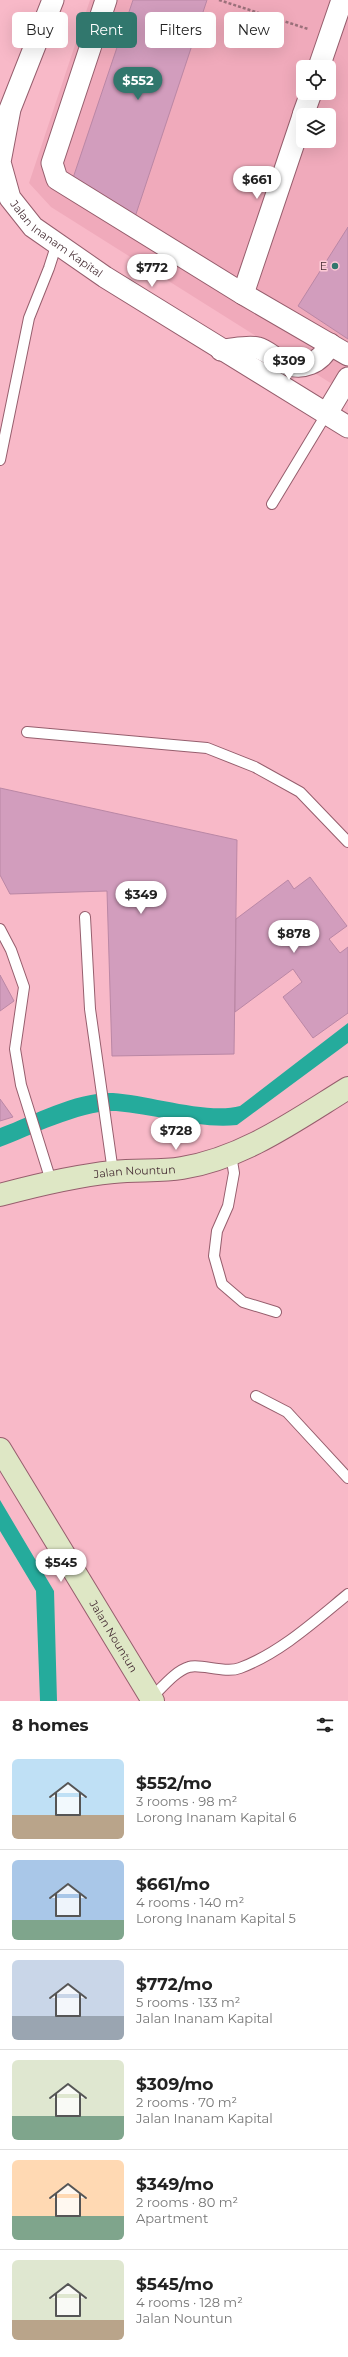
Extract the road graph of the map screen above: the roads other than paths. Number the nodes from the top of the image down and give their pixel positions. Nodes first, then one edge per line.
1 (53, 0) edge
2 (106, 0) edge
3 (342, 0) edge
4 (321, 60) edge
5 (5, 107) edge
6 (296, 136) edge
7 (57, 243) junction
8 (243, 294) junction
9 (330, 344) junction
10 (221, 350) junction
11 (348, 355) edge
12 (348, 378) edge
13 (327, 413) junction
14 (348, 427) edge
15 (0, 460) edge
16 (272, 504) dead end
17 (27, 732) dead end
18 (348, 842) edge
19 (85, 917) dead end
20 (0, 928) edge
21 (348, 1088) edge
22 (230, 1154) junction
23 (113, 1172) junction
24 (51, 1181) junction
25 (0, 1195) edge
26 (276, 1312) dead end
27 (256, 1396) dead end
28 (1, 1451) edge
29 (348, 1478) edge
30 (348, 1594) edge
31 (152, 1699) edge

1 - 5 street, Jalan Inanam Kapital
2 - 8 street
3 - 4 street
5 - 7 street, Jalan Inanam Kapital
6 - 8 street
7 - 10 street, Jalan Inanam Kapital
7 - 15 lane
8 - 9 street
9 - 10 street
9 - 11 street
10 - 13 street, Jalan Inanam Kapital
12 - 13 street
13 - 14 street, Jalan Inanam Kapital
13 - 16 lane
17 - 18 lane
19 - 23 lane
20 - 24 lane
21 - 22 street, Jalan Nountun
22 - 23 street, Jalan Nountun
22 - 26 lane
23 - 24 street, Jalan Nountun
24 - 25 street, Jalan Nountun
27 - 29 lane
28 - 31 street, Jalan Nountun
30 - 31 lane

